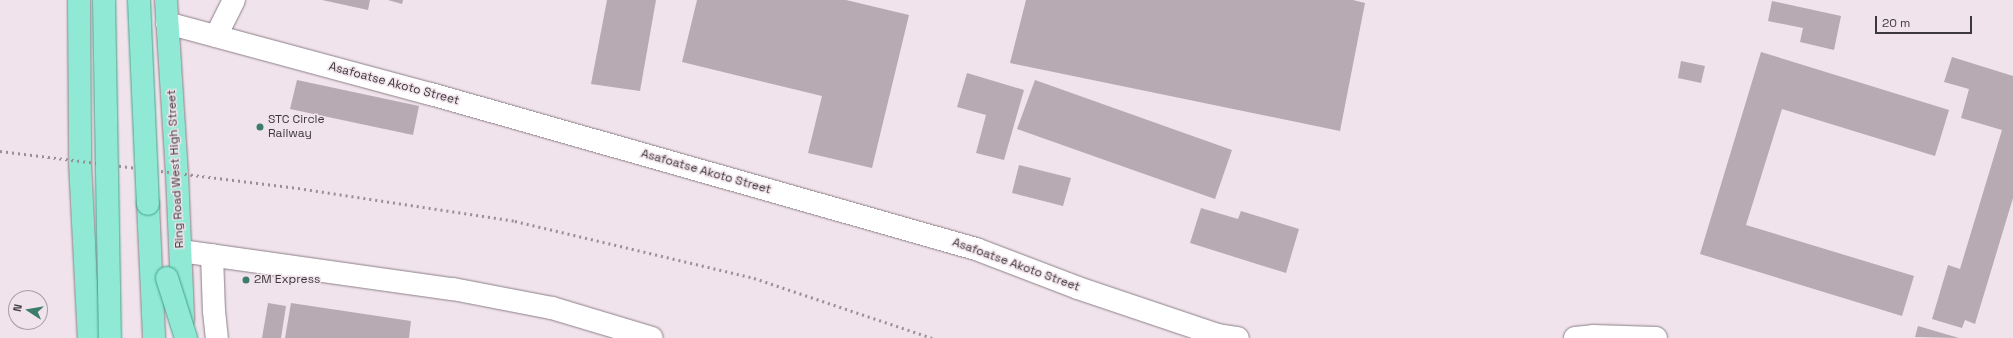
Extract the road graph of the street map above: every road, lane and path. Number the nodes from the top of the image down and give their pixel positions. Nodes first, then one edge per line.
1 (80, 0) edge
2 (104, 0) edge
3 (139, 0) edge
4 (166, 0) edge
5 (234, 0) edge
6 (167, 22) junction
7 (216, 36) junction
8 (148, 204) junction
9 (181, 251) junction
10 (212, 255) junction
11 (109, 308) junction
12 (89, 338) edge
13 (102, 338) edge
14 (110, 338) edge
15 (154, 338) edge
16 (185, 338) edge
17 (217, 338) edge
18 (652, 338) edge
19 (1238, 338) edge
20 (1575, 338) edge
21 (1656, 338) edge

1 - 12 main road
2 - 11 main road, bridge
3 - 8 main road, bridge
4 - 6 main road, Ring Road West High Street
5 - 7 street
6 - 7 street, Asafoatse Akoto Street
6 - 9 main road, Ring Road West High Street
7 - 19 street, Asafoatse Akoto Street
8 - 15 main road
8 - 16 main road, bridge
9 - 10 street
9 - 16 main road, Ring Road West High Street
10 - 17 street
10 - 18 street
11 - 13 main road, bridge
11 - 14 main road, bridge
20 - 21 street

